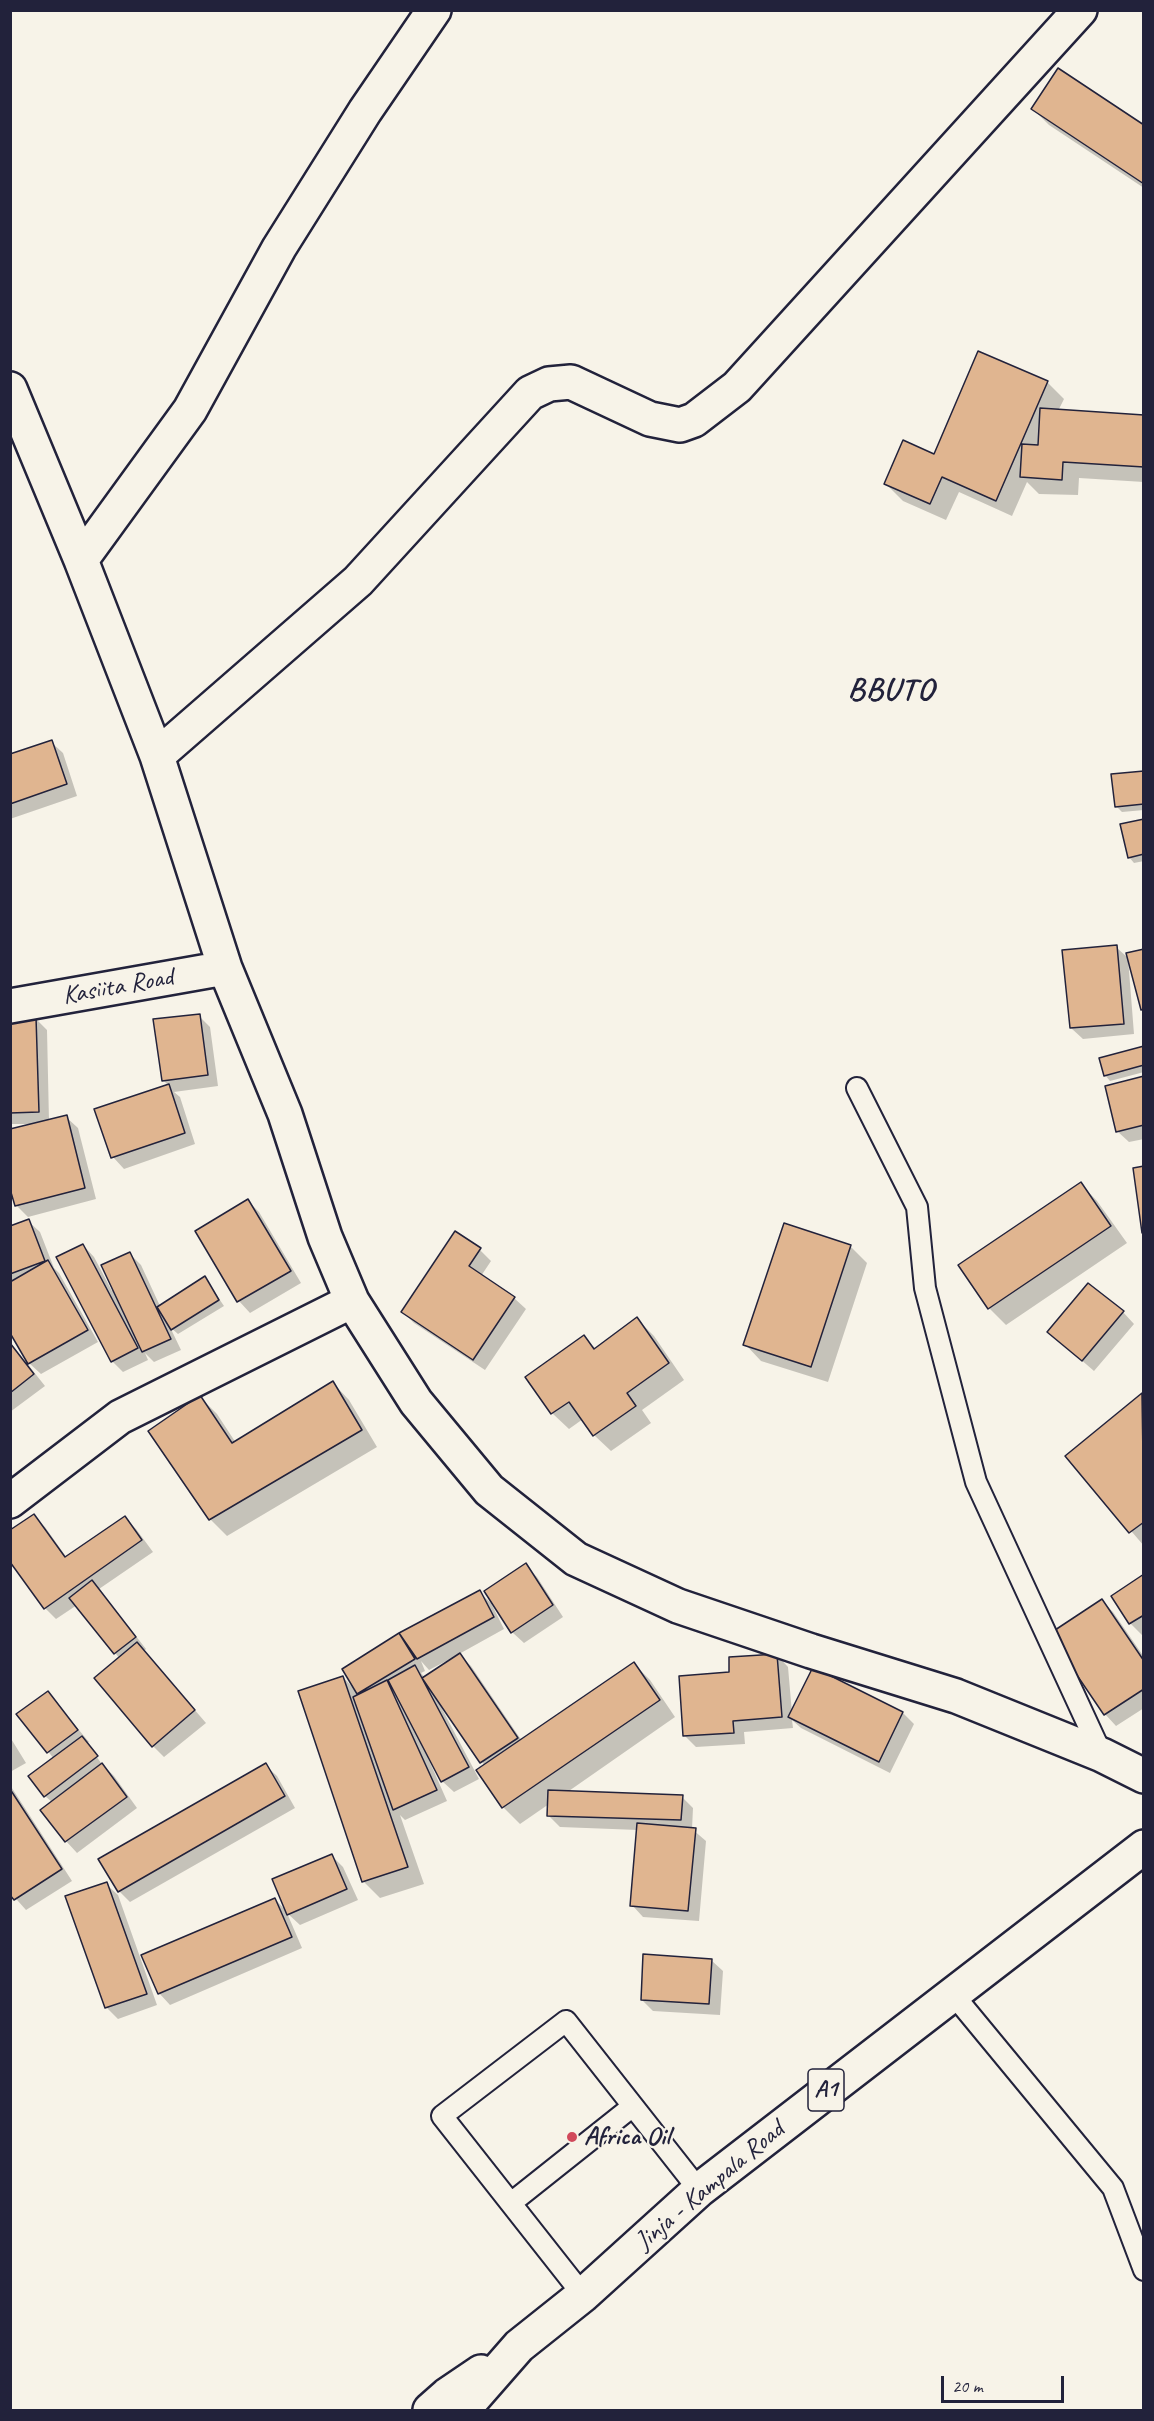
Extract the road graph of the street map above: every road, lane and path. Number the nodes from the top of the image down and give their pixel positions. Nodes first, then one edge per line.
1 (434, 10) edge
2 (1080, 10) edge
3 (10, 389) edge
4 (81, 560) junction
5 (157, 756) junction
6 (225, 968) junction
7 (10, 1006) edge
8 (857, 1089) dead end
9 (352, 1301) junction
10 (10, 1501) edge
11 (1102, 1755) junction
12 (1143, 1776) edge
13 (1143, 1847) edge
14 (952, 1993) junction
15 (633, 2106) junction
16 (699, 2190) junction
17 (511, 2203) junction
18 (1143, 2270) edge
19 (583, 2295) junction
20 (519, 2346) junction
21 (430, 2410) edge
22 (463, 2410) edge
23 (481, 2410) edge

1 - 4 main road
2 - 5 main road
3 - 4 main road
4 - 5 main road
5 - 6 main road
6 - 7 main road, Kasiita Road
6 - 9 main road
8 - 11 lane
9 - 10 main road
9 - 11 main road
11 - 12 main road
13 - 14 main road, Jinja - Kampala Road / A1
14 - 16 main road, Jinja - Kampala Road / A1
14 - 18 lane
15 - 16 lane
15 - 17 lane
15 - 17 lane
16 - 19 main road, Jinja - Kampala Road / A1
17 - 19 lane
19 - 20 main road, Jinja - Kampala Road / A1
20 - 21 main road
20 - 22 main road, Jinja - Kampala Road / A1
20 - 23 main road

